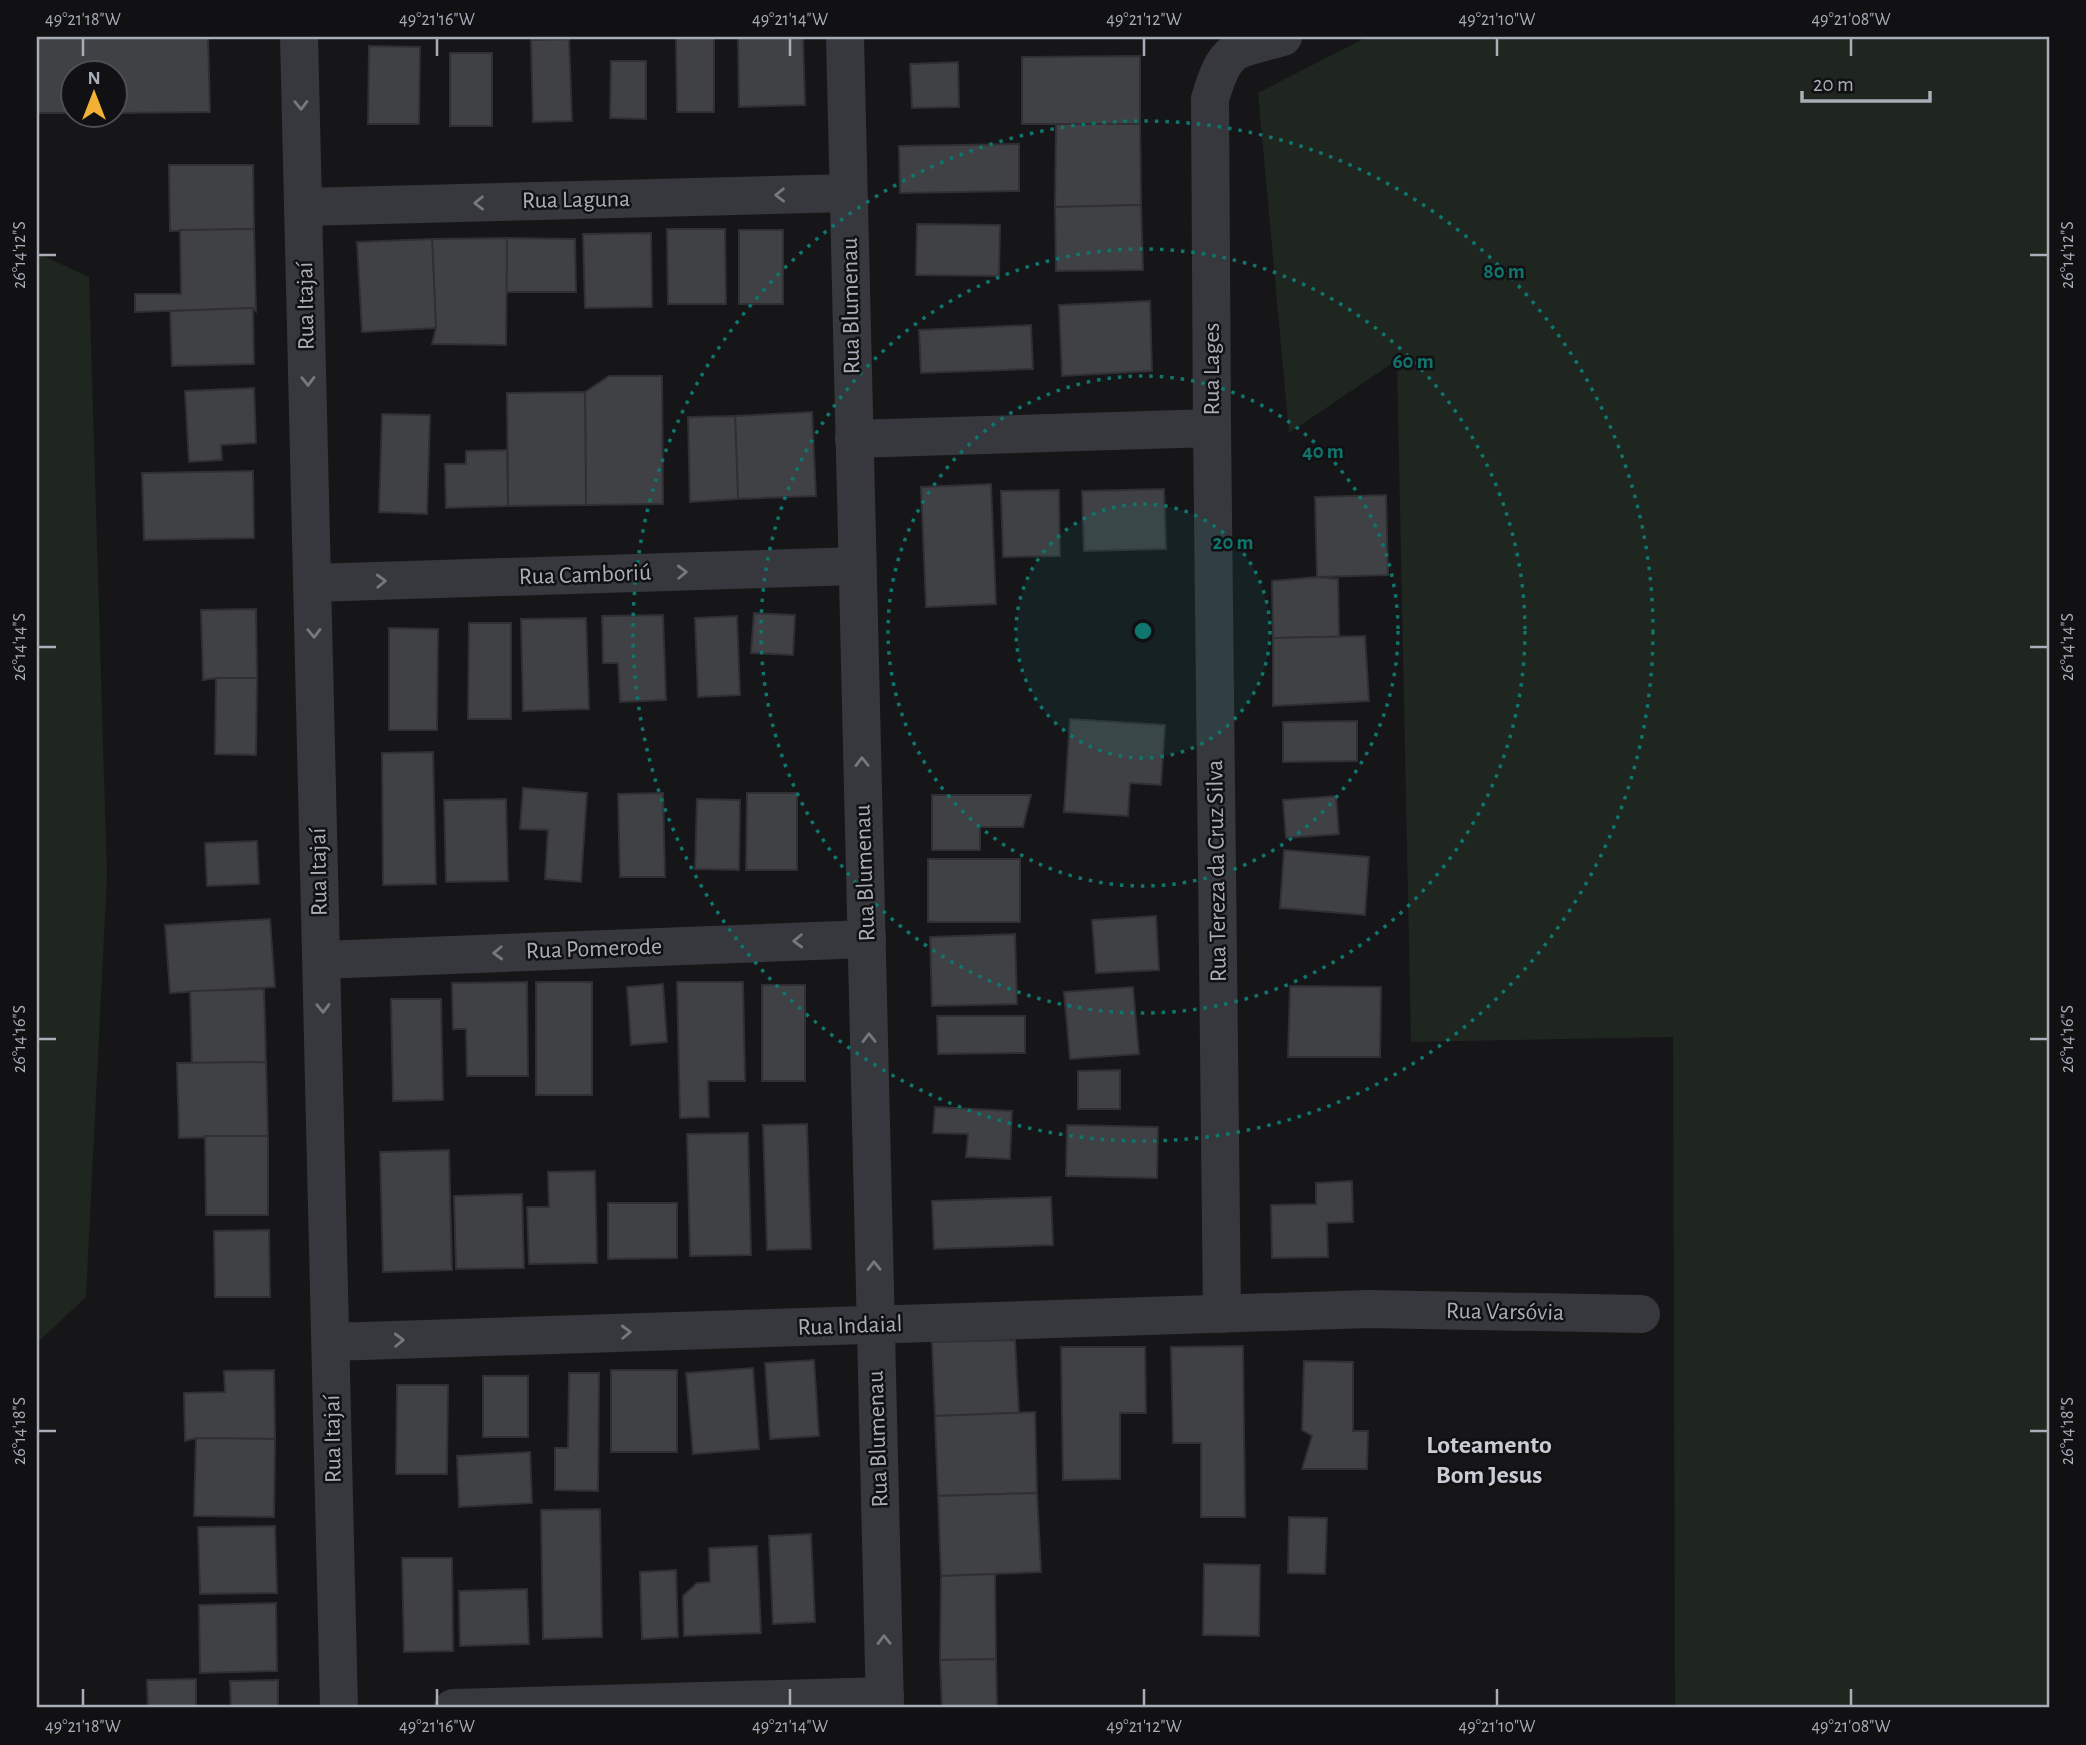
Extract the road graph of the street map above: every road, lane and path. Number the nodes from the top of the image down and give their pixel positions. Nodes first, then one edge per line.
1 (299, 37) edge
2 (845, 37) edge
3 (1283, 37) edge
4 (848, 193) junction
5 (303, 207) junction
6 (1212, 428) junction
7 (854, 439) junction
8 (857, 566) junction
9 (313, 583) junction
10 (867, 939) junction
11 (322, 960) junction
12 (1369, 1309) joint
13 (1222, 1314) junction
14 (1641, 1314) dead end
15 (875, 1325) junction
16 (331, 1342) junction
17 (885, 1702) edge
18 (340, 1708) edge
19 (453, 1708) edge

1 -> 5 street, Rua Itajaí
2 - 4 street, Rua Blumenau
3 - 6 street, Rua Lages
4 -> 5 street, Rua Laguna
4 - 7 street, Rua Blumenau
5 -> 9 street, Rua Itajaí
6 - 7 street, Rua Lages
6 - 13 street, Rua Tereza da Cruz Silva
7 - 8 street, Rua Blumenau
9 -> 8 street, Rua Camboriú
10 -> 8 street, Rua Blumenau
9 -> 11 street, Rua Itajaí
10 -> 11 street, Rua Pomerode
15 -> 10 street, Rua Blumenau
11 -> 16 street, Rua Itajaí
12 - 13 street, Rua Indaial
12 - 14 street, Rua Varsóvia
13 - 15 street, Rua Indaial
16 -> 15 street, Rua Indaial
17 -> 15 street, Rua Blumenau
16 - 18 street, Rua Itajaí
17 - 19 street

